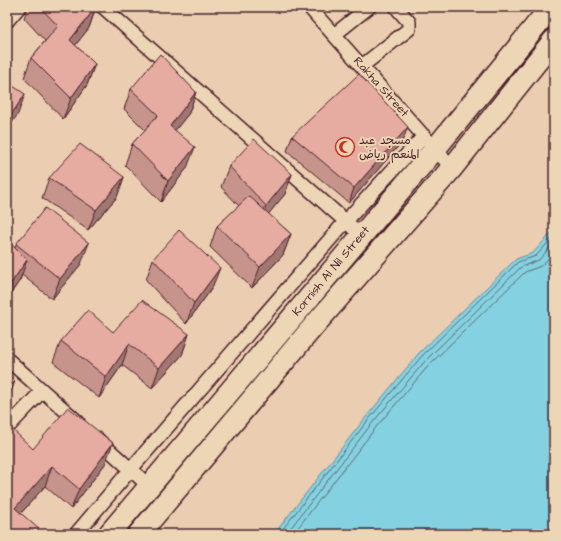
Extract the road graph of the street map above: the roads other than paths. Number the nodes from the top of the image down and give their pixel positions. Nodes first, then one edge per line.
1 (19, 7) edge
2 (103, 7) edge
3 (309, 7) edge
4 (369, 7) edge
5 (396, 7) edge
6 (551, 7) edge
7 (7, 21) edge
8 (334, 34) junction
9 (554, 40) edge
10 (362, 66) junction
11 (430, 142) junction
12 (452, 168) junction
13 (345, 222) junction
14 (362, 235) junction
15 (296, 314) junction
16 (312, 328) junction
17 (7, 359) edge
18 (42, 391) junction
19 (7, 428) edge
20 (130, 469) junction
21 (149, 486) junction
22 (76, 534) edge
23 (109, 534) edge
24 (139, 534) edge

1 - 7 street
2 - 13 street
3 - 8 street, Rakha Street
4 - 8 street
5 - 10 street
6 - 11 highway, Kornish Al Nil Street
8 - 10 street, Rakha Street
9 - 12 highway, Kornish Al Nil Street
10 - 11 street, Rakha Street
11 - 12 street, Rakha Street
11 - 13 street
11 - 14 highway, Kornish Al Nil Street
12 - 16 highway, Kornish Al Nil Street
13 - 14 street
13 - 20 street
14 - 15 highway, Kornish Al Nil Street
15 - 16 highway
15 - 21 highway, Kornish Al Nil Street
16 - 24 highway, Kornish Al Nil Street
17 - 18 street
18 - 19 street
18 - 20 street
20 - 21 street
20 - 22 street
21 - 23 highway, Kornish Al Nil Street

